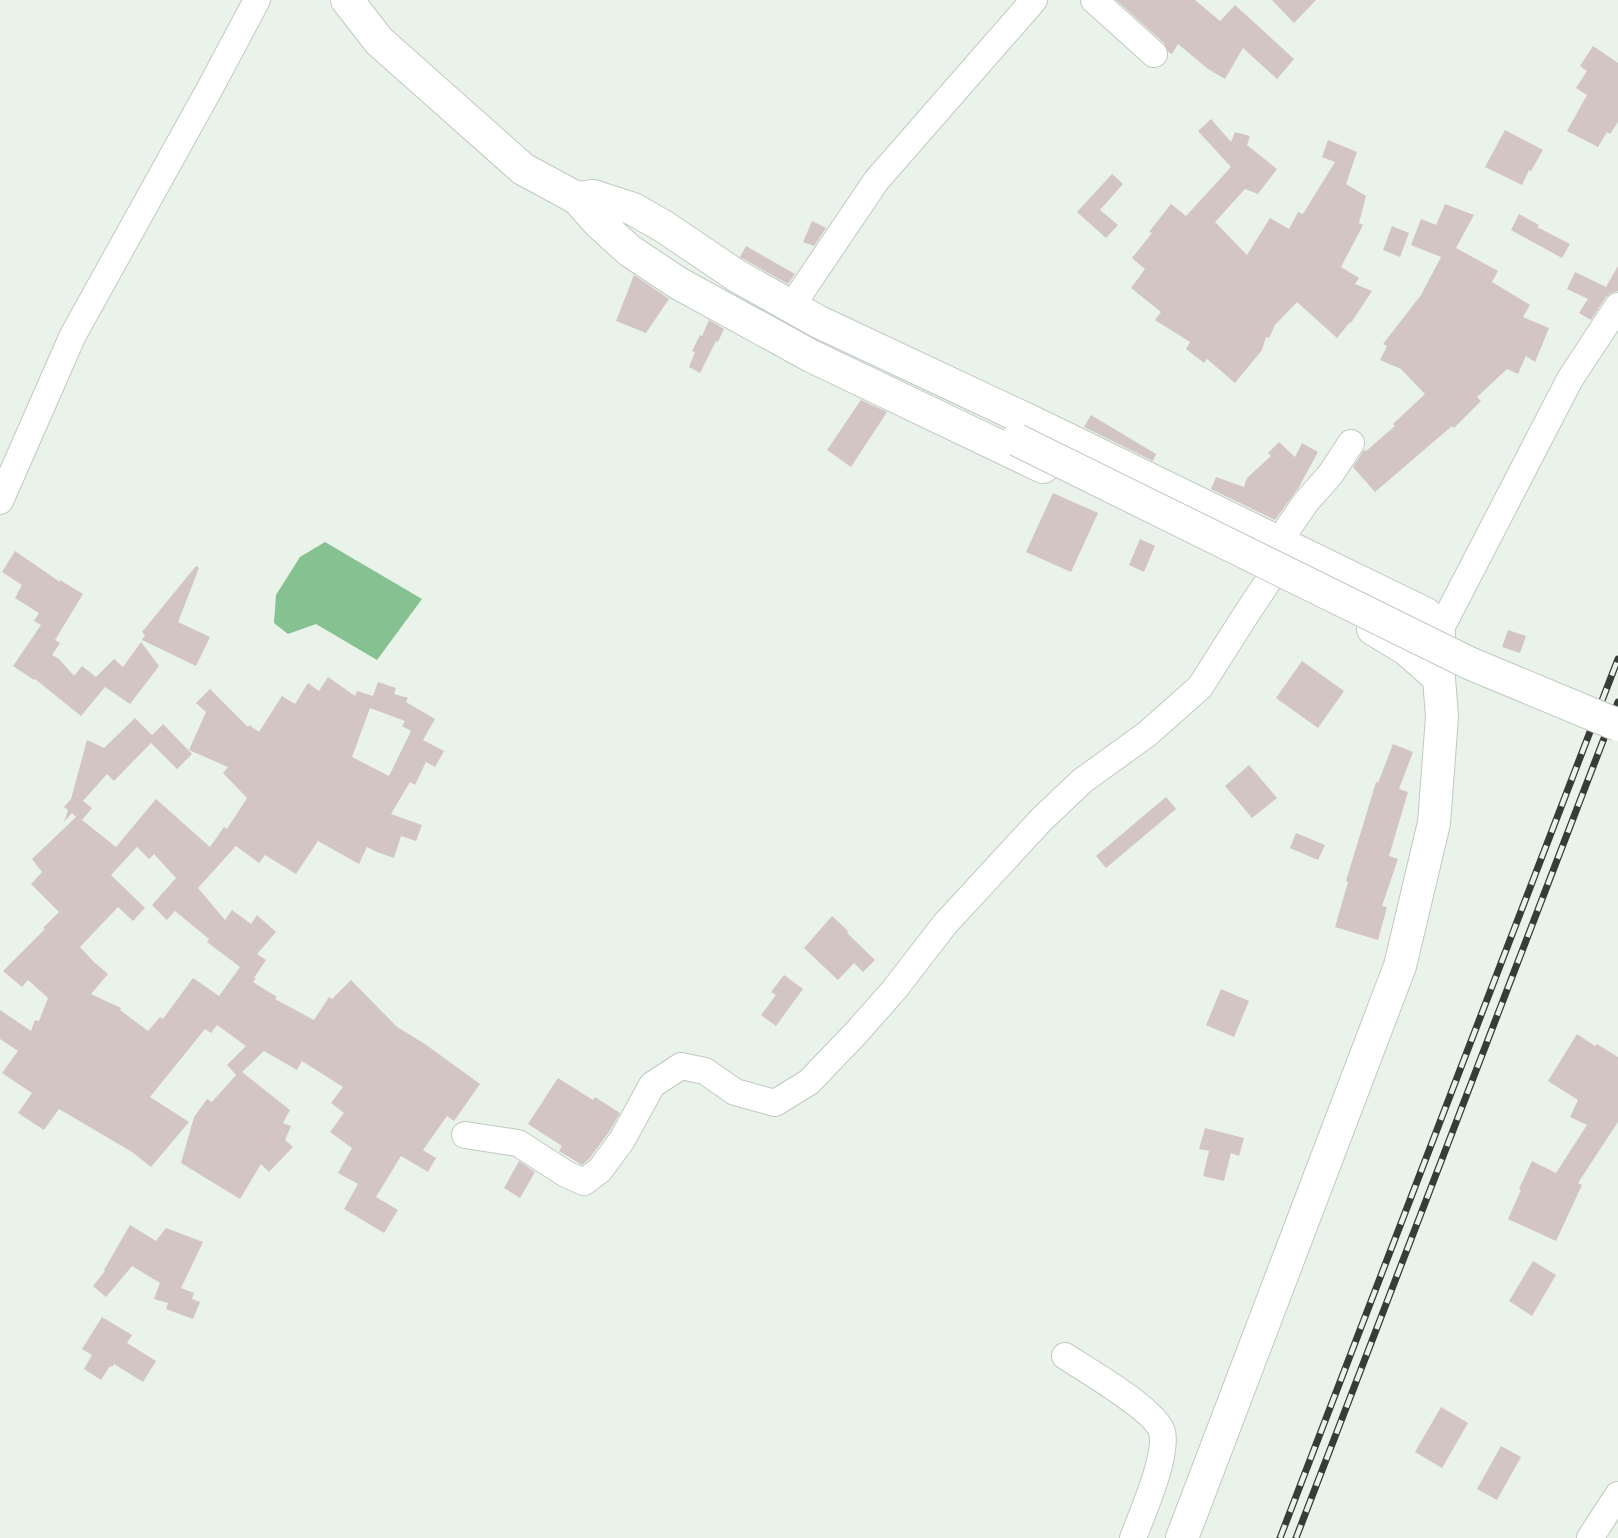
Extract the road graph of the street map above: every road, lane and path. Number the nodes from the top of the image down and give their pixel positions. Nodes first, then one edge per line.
1 (257, 0) edge
2 (347, 0) edge
3 (1034, 0) edge
4 (1094, 0) edge
5 (1154, 54) dead end
6 (577, 198) junction
7 (1618, 306) edge
8 (792, 307) junction
9 (1351, 443) dead end
10 (0, 501) edge
11 (1282, 545) junction
12 (1271, 577) junction
13 (1439, 632) junction
14 (1439, 678) junction
15 (1618, 725) edge
16 (465, 1135) dead end
17 (1065, 1356) dead end
18 (1618, 1495) edge
19 (1133, 1538) edge
20 (1182, 1538) edge
21 (1590, 1538) edge

1 - 10 street
2 - 6 main road
3 - 8 street
4 - 5 street
6 - 8 main road
6 - 12 main road
6 - 15 main road, bridge
7 - 13 street
8 - 11 main road
9 - 11 street
11 - 12 street
11 - 13 main road
12 - 14 main road
12 - 16 street
13 - 14 main road
14 - 20 main road
17 - 19 street
18 - 21 street

